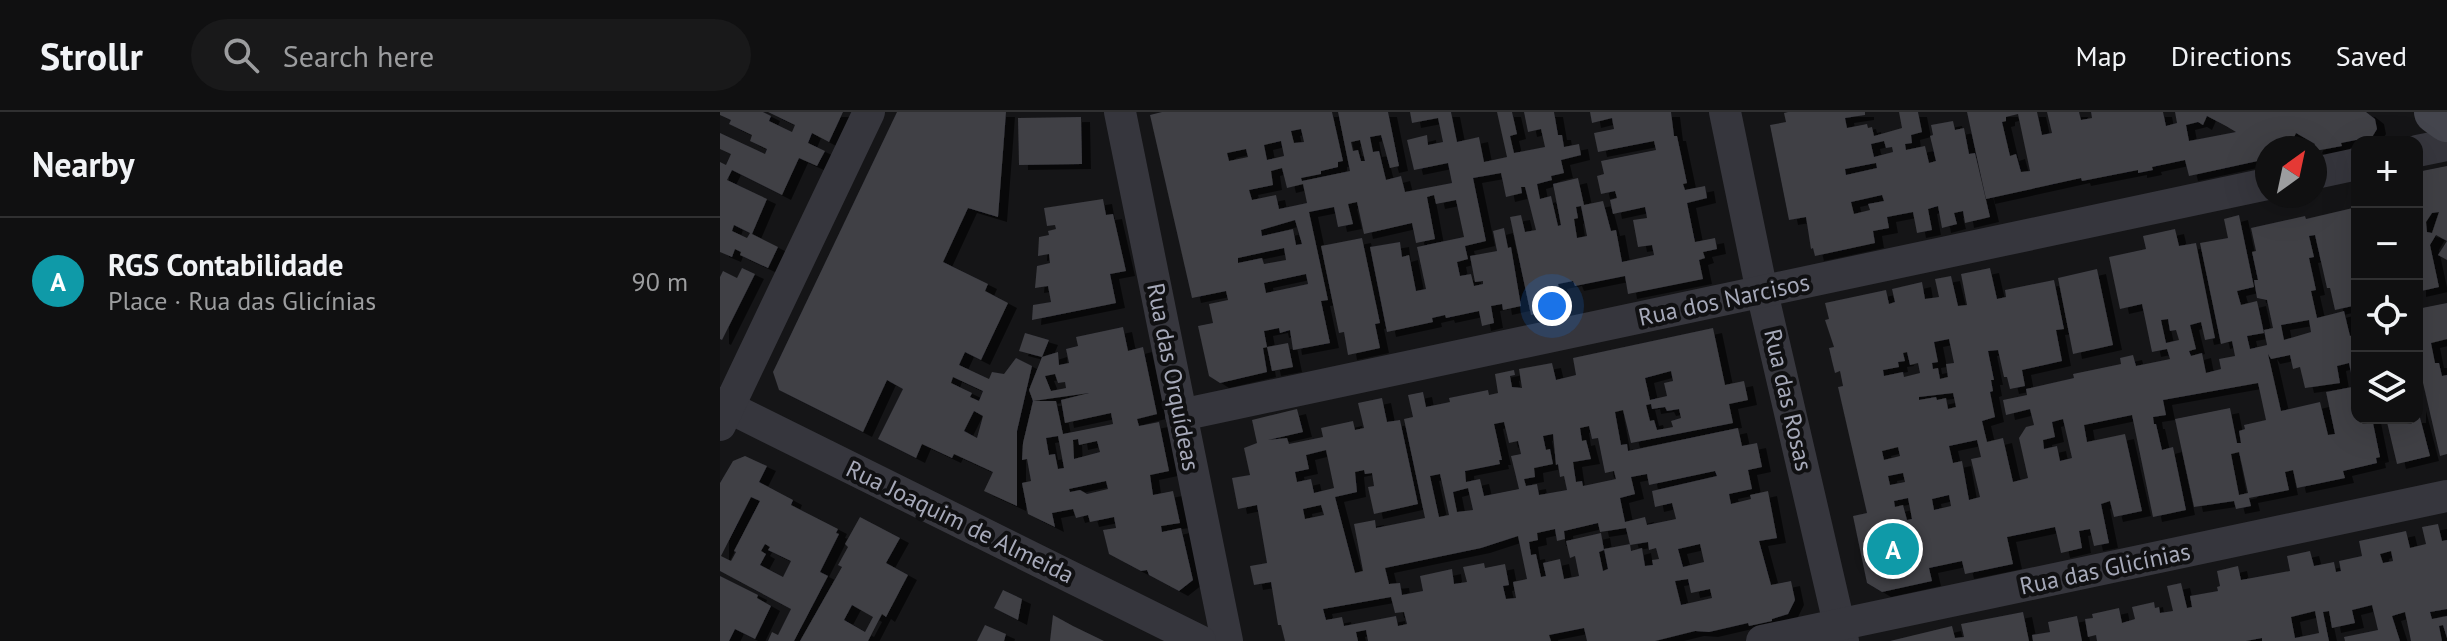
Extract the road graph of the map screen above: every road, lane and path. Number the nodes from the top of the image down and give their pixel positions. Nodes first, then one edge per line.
1 (869, 112) edge
2 (1120, 112) edge
3 (1725, 112) edge
4 (2436, 112) edge
5 (2447, 120) edge
6 (2447, 145) edge
7 (2423, 150) edge
8 (2351, 165) edge
9 (2327, 170) edge
10 (2255, 187) edge
11 (1762, 292) junction
12 (723, 412) edge
13 (1181, 415) junction
14 (2447, 496) edge
15 (1841, 633) edge
16 (1200, 641) edge
17 (1227, 641) edge
18 (1762, 641) edge

1 - 12 street
2 - 13 street, Rua das Orquídeas
3 - 11 street, Rua das Rosas
4 - 5 street
6 - 7 street
8 - 9 street
10 - 11 street, Rua dos Narcisos
11 - 13 street, Rua dos Narcisos
11 - 15 street, Rua das Rosas
12 - 16 street, Rua Joaquim de Almeida
13 - 17 street, Rua das Orquídeas
14 - 15 street, Rua das Glicínias
15 - 18 street, Rua das Glicínias

